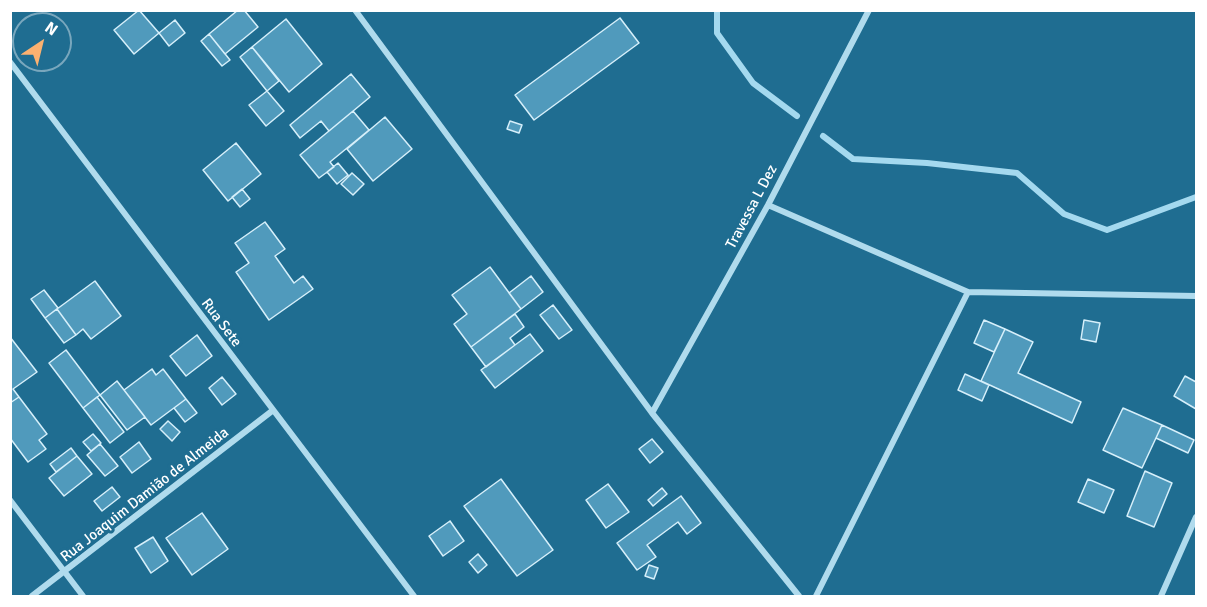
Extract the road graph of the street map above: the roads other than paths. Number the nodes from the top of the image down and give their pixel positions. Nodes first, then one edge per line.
1 (355, 10) edge
2 (869, 10) edge
3 (10, 63) edge
4 (768, 205) junction
5 (968, 292) junction
6 (1197, 296) edge
7 (272, 411) junction
8 (652, 412) junction
9 (10, 500) edge
10 (1197, 517) edge
11 (64, 572) junction
12 (32, 597) edge
13 (83, 597) edge
14 (414, 597) edge
15 (799, 597) edge
16 (816, 597) edge
17 (1161, 597) edge

1 - 8 street
2 - 4 street, Travessa L Dez
3 - 7 street, Rua Sete
4 - 5 street
4 - 8 street, Travessa L Dez
5 - 6 street
5 - 16 street
7 - 11 street, Rua Joaquim Damião de Almeida
7 - 14 street, Rua Sete
8 - 15 street
9 - 11 street
10 - 17 street
11 - 12 street, Rua Joaquim Damião de Almeida
11 - 13 street

